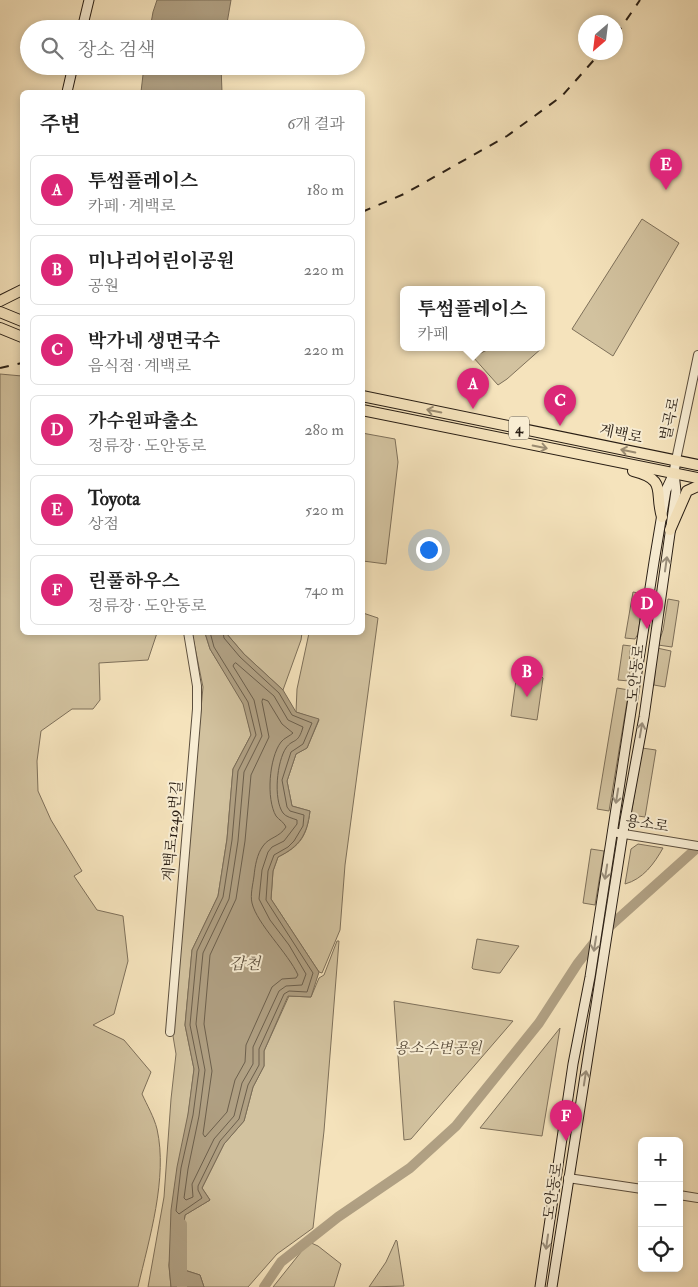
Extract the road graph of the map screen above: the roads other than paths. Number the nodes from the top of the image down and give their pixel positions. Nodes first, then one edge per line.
1 (89, 0) edge
2 (84, 20) edge
3 (71, 75) edge
4 (67, 90) edge
5 (20, 291) edge
6 (0, 301) edge
7 (0, 312) edge
8 (20, 320) edge
9 (0, 328) edge
10 (20, 336) edge
11 (698, 355) edge
12 (365, 397) edge
13 (365, 411) edge
14 (676, 460) junction
15 (609, 461) junction
16 (698, 465) edge
17 (674, 473) junction
18 (698, 478) edge
19 (698, 486) edge
20 (662, 517) junction
21 (670, 530) junction
22 (188, 635) edge
23 (612, 832) junction
24 (623, 834) junction
25 (698, 846) edge
26 (170, 1032) dead end
27 (556, 1176) junction
28 (568, 1178) junction
29 (638, 1188) edge
30 (683, 1196) edge
31 (698, 1198) edge
32 (540, 1287) edge
33 (552, 1287) edge

1 - 2 main road
3 - 4 main road
5 - 6 main road
7 - 8 main road
9 - 10 main road
11 - 14 street, 벌곡로
14 -> 12 main road, 계백로 / 4
13 -> 15 main road, 계백로 / 4
14 - 16 main road, 계백로 / 4
14 - 17 main road
15 - 17 main road, 계백로 / 4
15 - 20 main road
17 - 18 main road, 계백로 / 4
17 - 20 main road, 도안동로
17 - 21 main road, 도안동로
19 - 21 main road
20 -> 23 main road, 도안동로
24 -> 21 main road, 도안동로
22 - 26 street, 계백로1249번길
23 - 24 street, 용소로
23 -> 27 main road, 도안동로
24 - 25 street, 용소로
28 -> 24 main road, 도안동로
27 - 28 main road
27 -> 32 main road, 도안동로
28 - 29 street
28 - 33 main road, 도안동로
30 - 31 street

